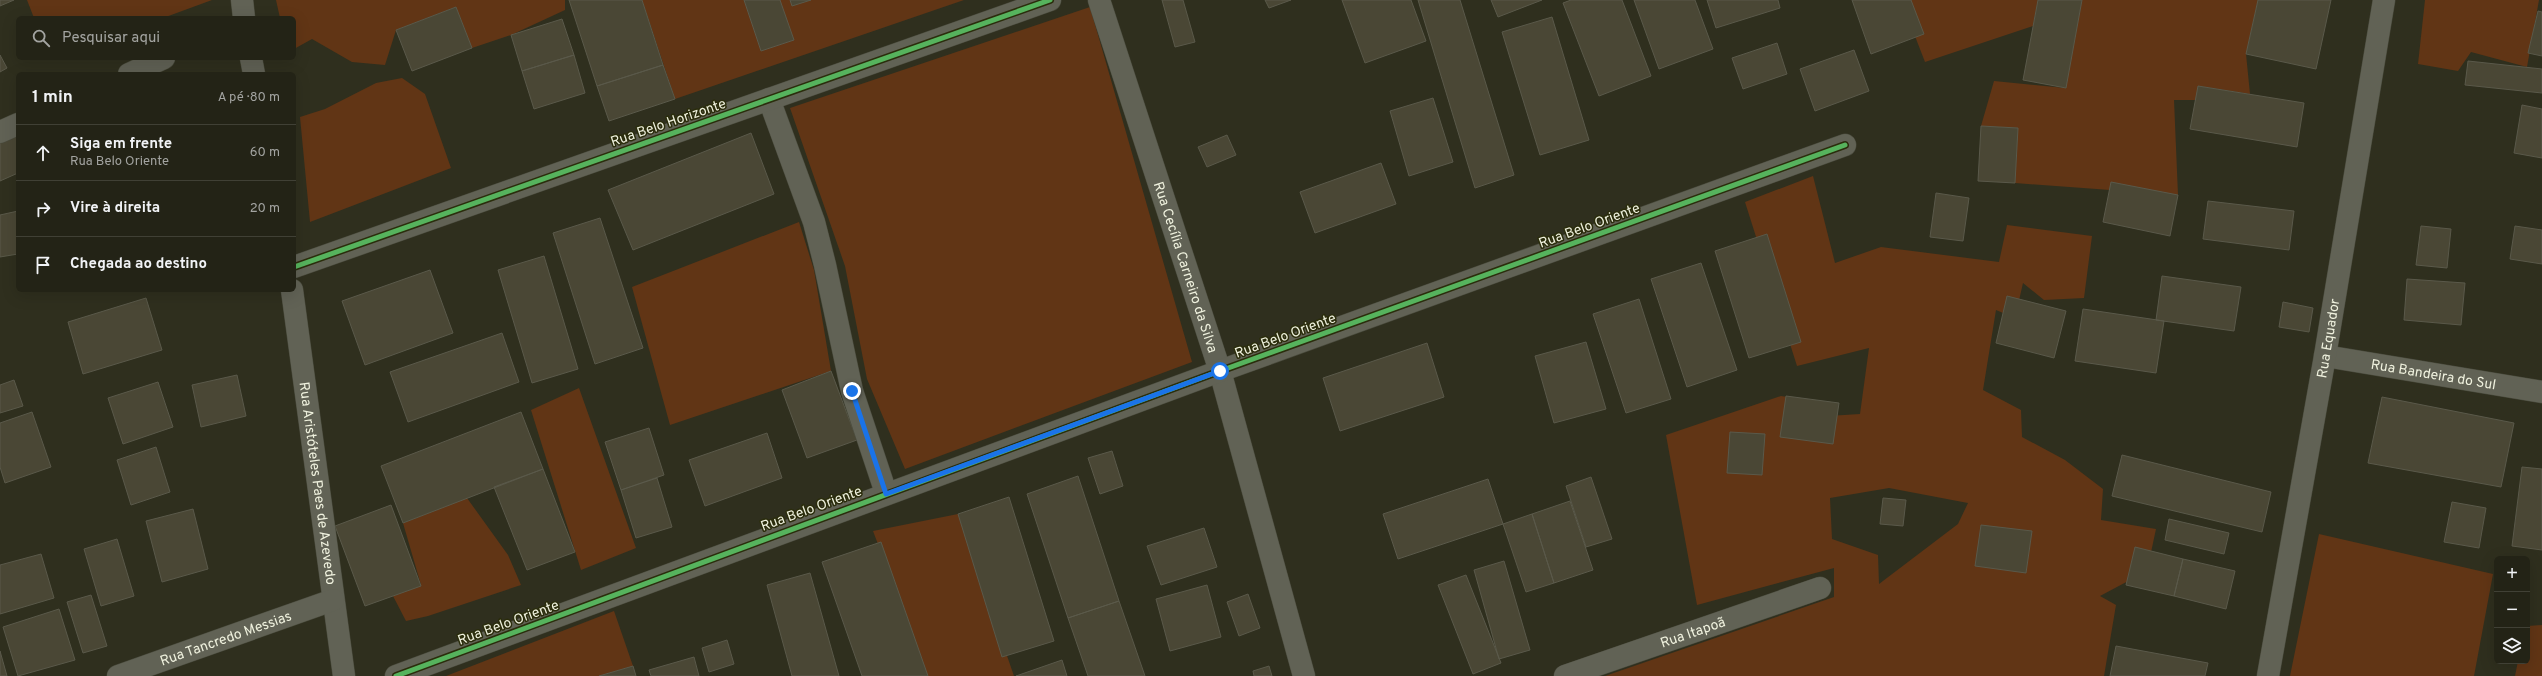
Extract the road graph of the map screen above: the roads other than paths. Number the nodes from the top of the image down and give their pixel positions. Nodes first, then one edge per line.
1 (242, 0) edge
2 (1050, 0) edge
3 (1099, 0) edge
4 (2384, 0) edge
5 (244, 16) edge
6 (160, 60) edge
7 (251, 60) edge
8 (133, 72) edge
9 (254, 72) edge
10 (769, 99) junction
11 (16, 125) edge
12 (0, 132) edge
13 (1845, 145) dead end
14 (296, 266) edge
15 (292, 292) edge
16 (2325, 356) junction
17 (1220, 371) junction
18 (2542, 392) edge
19 (886, 494) junction
20 (1820, 588) dead end
21 (333, 600) junction
22 (118, 676) edge
23 (344, 676) edge
24 (396, 676) edge
25 (1304, 676) edge
26 (1565, 676) edge
27 (2268, 676) edge

1 - 5 street
2 - 10 street, Rua Belo Horizonte
3 - 17 street, Rua Cecília Carneiro da Silva
4 - 16 street, Rua Equador
6 - 8 street
7 - 9 street
10 - 14 street, Rua Belo Horizonte
10 - 19 street
11 - 12 street
13 - 17 street, Rua Belo Oriente
15 - 21 street, Rua Aristóteles Paes de Azevedo
16 - 18 street, Rua Bandeira do Sul
16 - 27 street, Rua Equador
17 - 19 street, Rua Belo Oriente
17 - 25 street, Rua Cecília Carneiro da Silva
19 - 24 street, Rua Belo Oriente
20 - 26 street, Rua Itapoã
21 - 22 street, Rua Tancredo Messias
21 - 23 street, Rua Aristóteles Paes de Azevedo

